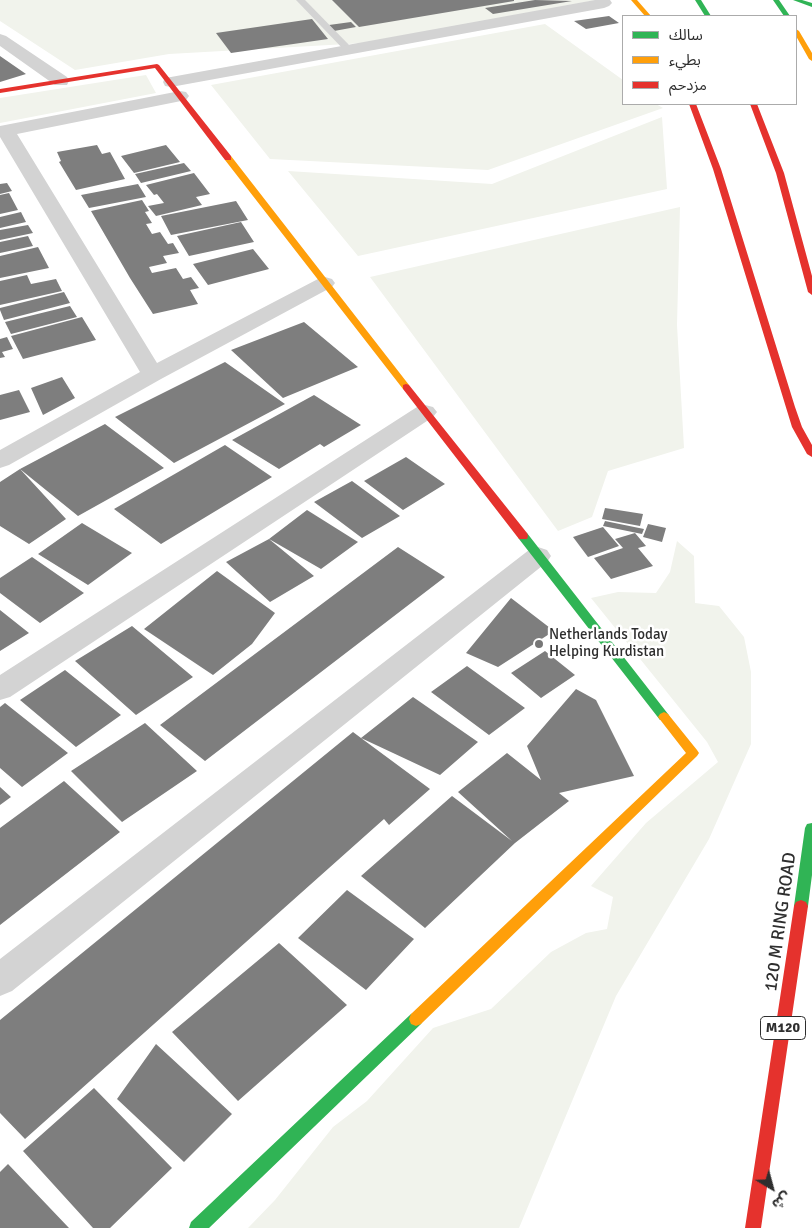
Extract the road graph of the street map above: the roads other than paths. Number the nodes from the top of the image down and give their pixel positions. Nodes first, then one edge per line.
1 (300, 0) edge
2 (634, 0) edge
3 (698, 0) edge
4 (776, 0) edge
5 (796, 0) edge
6 (604, 4) dead end
7 (812, 4) edge
8 (647, 15) edge
9 (707, 15) edge
10 (785, 15) edge
11 (797, 33) edge
12 (0, 39) edge
13 (349, 50) junction
14 (812, 59) edge
15 (61, 81) junction
16 (175, 89) junction
17 (0, 91) edge
18 (692, 105) edge
19 (753, 105) edge
20 (3, 131) edge
21 (324, 283) junction
22 (812, 292) edge
23 (153, 374) junction
24 (425, 412) junction
25 (812, 454) edge
26 (0, 460) edge
27 (538, 556) junction
28 (0, 689) edge
29 (812, 828) edge
30 (0, 980) edge
31 (196, 1228) edge
32 (753, 1228) edge

1 - 13 lane
2 - 8 main road
3 - 9 main road
4 - 10 main road
5 - 7 main road
6 - 13 street
11 - 14 main road
12 - 15 street
13 - 16 street
15 - 16 main road
15 - 17 main road
16 - 20 street
16 - 21 main road
18 - 25 main road
19 - 22 main road
20 - 23 street
21 - 23 street
21 - 24 main road
23 - 26 street
24 - 27 main road
24 - 28 street
27 - 30 street
27 - 31 main road
29 - 32 main road, 120 M RING ROAD / M120

